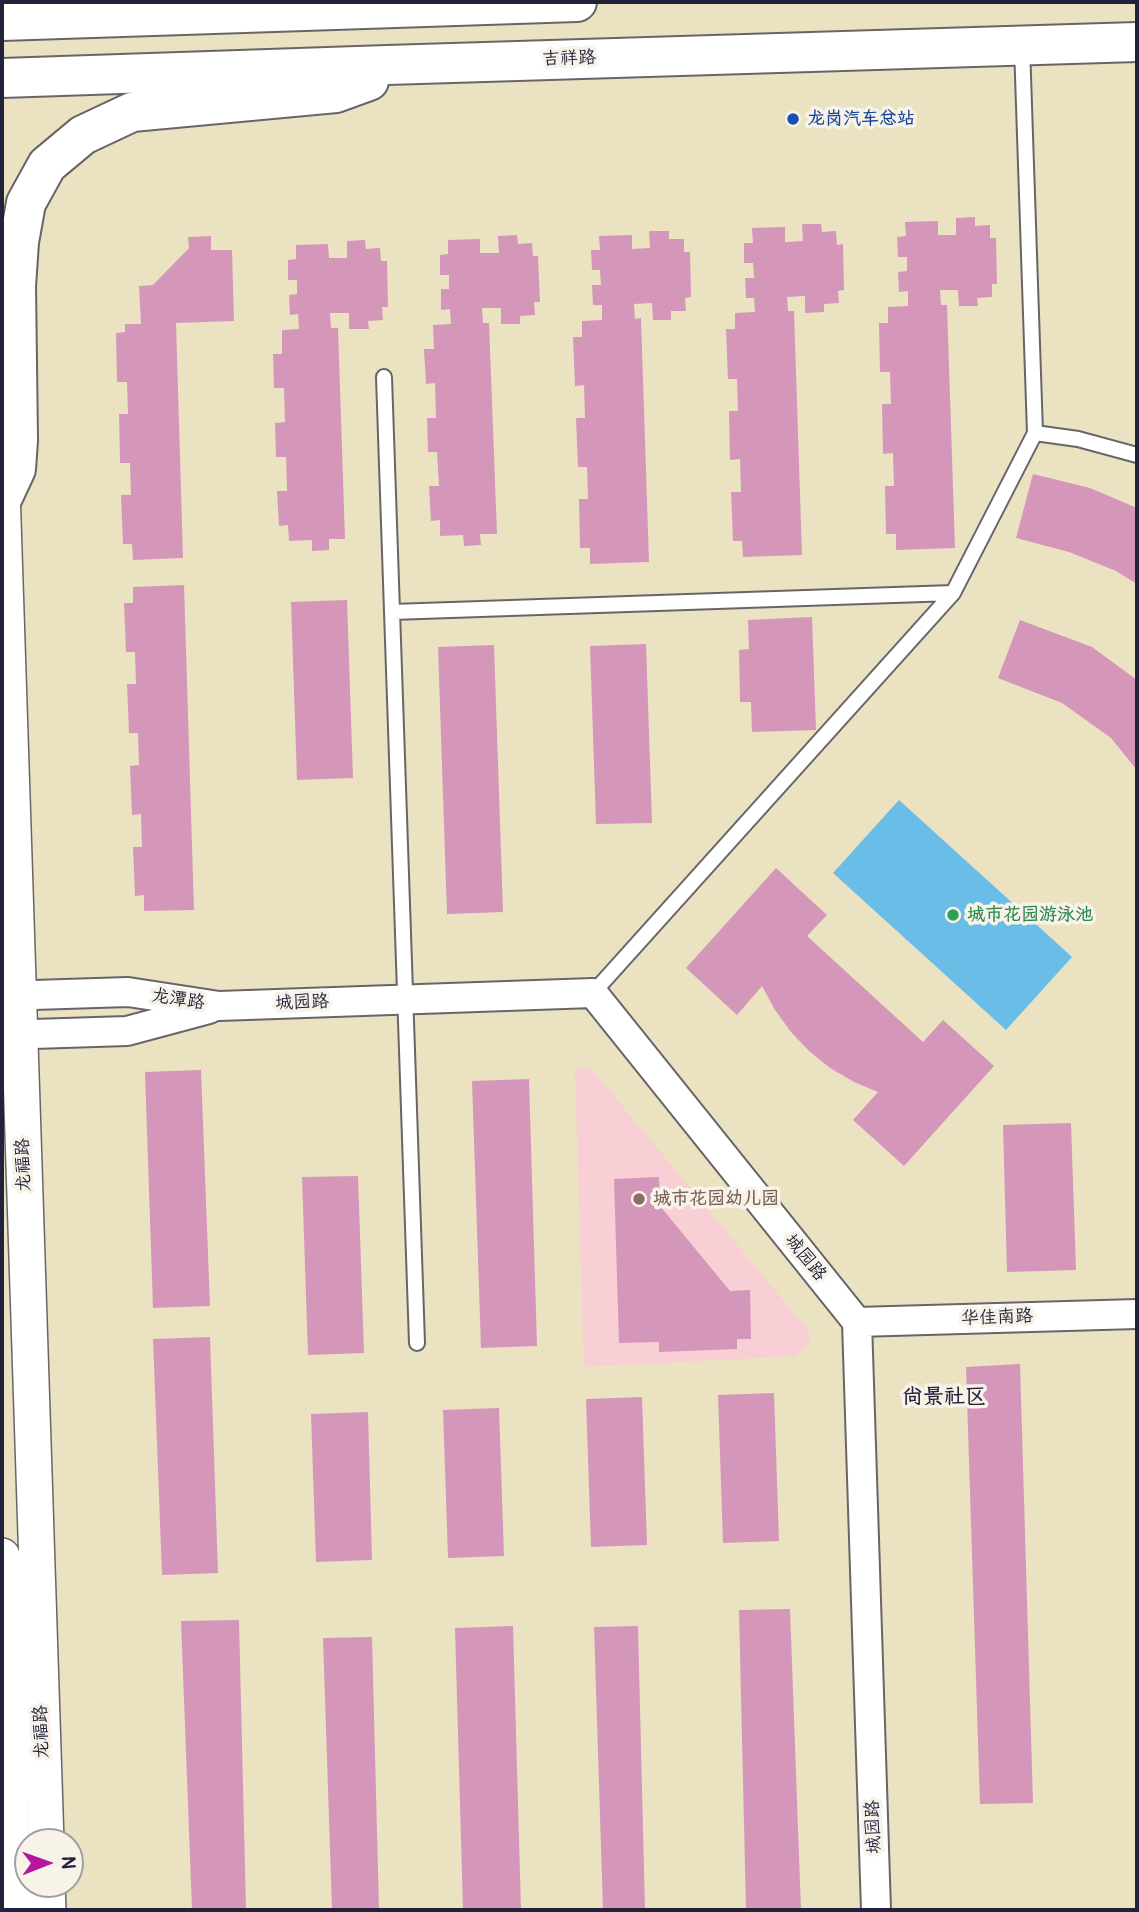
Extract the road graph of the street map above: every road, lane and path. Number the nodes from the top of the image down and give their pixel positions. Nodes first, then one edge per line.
1 (577, 2) edge
2 (384, 5) edge
3 (2, 21) edge
4 (1137, 42) edge
5 (1022, 46) junction
6 (387, 65) junction
7 (2, 78) edge
8 (384, 377) dead end
9 (1035, 433) junction
10 (1137, 455) edge
11 (2, 489) edge
12 (2, 499) edge
13 (953, 593) junction
14 (392, 612) junction
15 (593, 993) junction
16 (10, 996) edge
17 (405, 1000) junction
18 (219, 1006) junction
19 (11, 1035) edge
20 (1137, 1314) edge
21 (857, 1322) junction
22 (417, 1343) dead end
23 (2, 1556) edge
24 (45, 1828) edge
25 (13, 1910) edge
26 (876, 1910) edge

1 - 2 main road
2 - 3 main road
4 - 5 main road, 吉祥路
5 - 6 main road, 吉祥路
5 - 9 lane
6 - 7 main road, 吉祥路
6 - 12 main road
8 - 14 lane
9 - 10 lane
9 - 13 lane
11 - 12 street, 龙福路
12 - 16 street, 龙福路
13 - 14 lane
13 - 15 lane
14 - 17 lane
15 - 17 street, 城园路
15 - 21 street, 城园路
16 - 18 street, 龙潭路
16 - 19 street, 龙福路
17 - 18 street, 城园路
17 - 22 lane
18 - 19 street, 龙潭路
19 - 24 street, 龙福路
20 - 21 street, 华佳南路
21 - 26 street, 城园路
23 - 25 street, 龙福路

